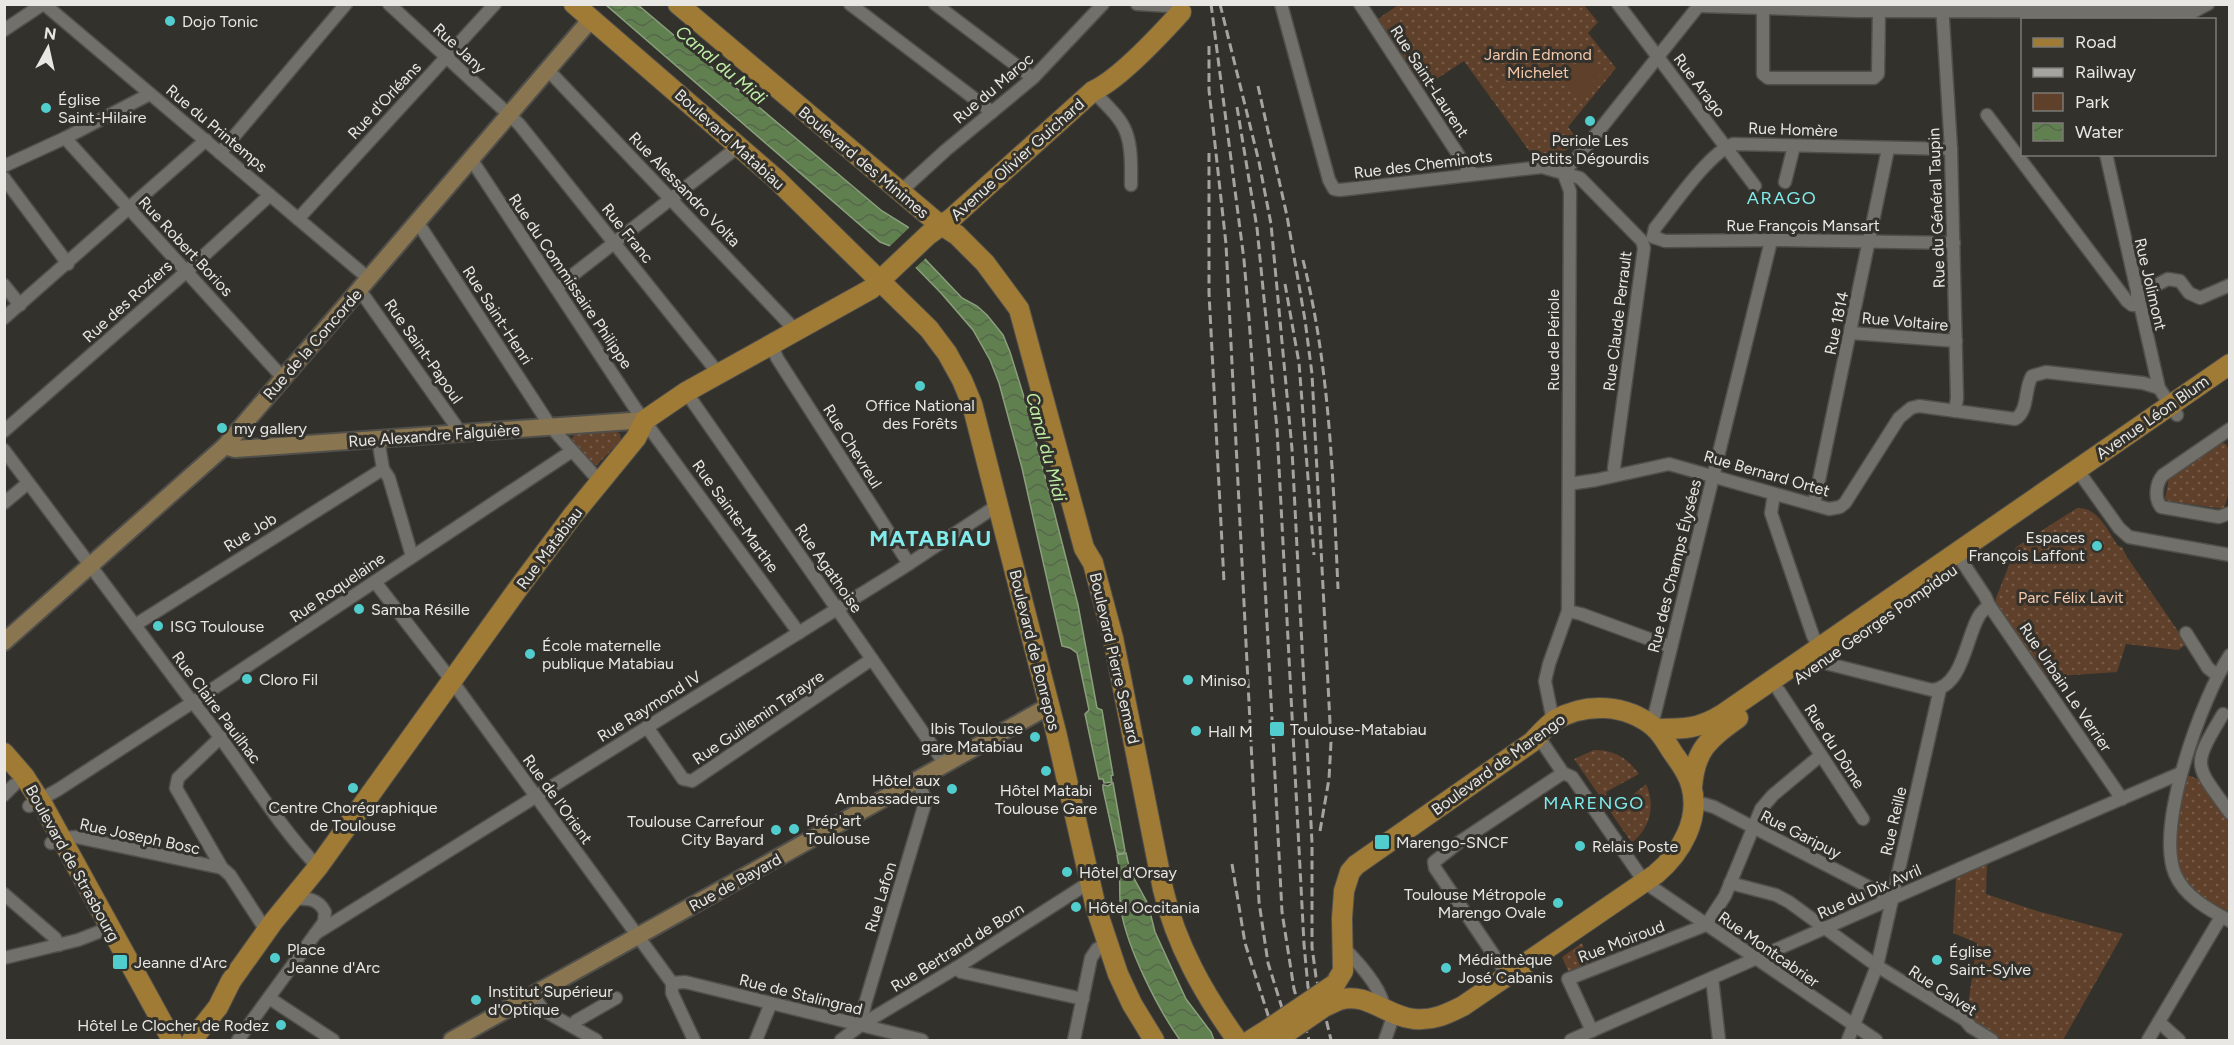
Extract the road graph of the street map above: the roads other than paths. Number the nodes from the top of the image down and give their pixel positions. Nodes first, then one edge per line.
1 (43, 4) edge
2 (346, 4) edge
3 (389, 4) edge
4 (495, 4) edge
5 (574, 4) edge
6 (678, 4) edge
7 (850, 4) edge
8 (935, 4) edge
9 (1103, 4) edge
10 (1137, 4) edge
11 (1281, 4) edge
12 (1359, 4) edge
13 (1618, 4) edge
14 (2208, 4) edge
15 (1699, 5) edge
16 (1756, 7) edge
17 (1942, 7) edge
18 (1174, 8) edge
19 (1856, 8) edge
20 (2006, 8) edge
21 (1879, 11) junction
22 (2071, 11) edge
23 (592, 18) junction
24 (4, 30) edge
25 (1658, 56) junction
26 (446, 58) junction
27 (548, 70) junction
28 (1034, 78) junction
29 (1093, 91) junction
30 (150, 94) junction
31 (992, 112) junction
32 (509, 115) junction
33 (1987, 115) dead end
34 (65, 138) junction
35 (206, 140) junction
36 (739, 146) junction
37 (1794, 146) junction
38 (1726, 147) junction
39 (1888, 149) junction
40 (1951, 149) junction
41 (220, 153) junction
42 (2106, 156) edge
43 (471, 159) junction
44 (4, 166) edge
45 (1563, 172) junction
46 (1474, 174) junction
47 (4, 178) edge
48 (1785, 182) dead end
49 (1131, 185) dead end
50 (1755, 186) dead end
51 (900, 192) junction
52 (270, 195) junction
53 (671, 199) junction
54 (130, 209) junction
55 (298, 219) junction
56 (416, 224) junction
57 (934, 230) junction
58 (1648, 239) junction
59 (1771, 241) junction
60 (1869, 242) junction
61 (615, 243) junction
62 (1954, 243) junction
63 (68, 264) junction
64 (896, 265) joint
65 (187, 271) junction
66 (880, 280) junction
67 (364, 284) junction
68 (4, 285) edge
69 (2229, 285) edge
70 (556, 288) junction
71 (2138, 300) junction
72 (20, 305) junction
73 (4, 318) edge
74 (796, 331) junction
75 (1851, 333) junction
76 (1956, 341) junction
77 (772, 345) junction
78 (2228, 371) edge
79 (719, 374) junction
80 (283, 378) junction
81 (686, 392) junction
82 (2169, 403) junction
83 (1955, 411) junction
84 (645, 420) junction
85 (551, 427) junction
86 (4, 431) edge
87 (2228, 433) edge
88 (459, 434) junction
89 (378, 439) junction
90 (225, 446) junction
91 (4, 450) edge
92 (572, 451) junction
93 (383, 469) junction
94 (1615, 474) junction
95 (2080, 474) junction
96 (1713, 476) junction
97 (602, 481) junction
98 (28, 483) junction
99 (1569, 484) junction
100 (1774, 494) junction
101 (4, 503) edge
102 (1814, 504) junction
103 (998, 505) junction
104 (2229, 513) edge
105 (2229, 555) edge
106 (412, 556) junction
107 (1963, 563) junction
108 (909, 564) junction
109 (90, 566) junction
110 (375, 582) junction
111 (1989, 605) junction
112 (837, 608) junction
113 (1568, 611) junction
114 (135, 625) junction
115 (799, 633) junction
116 (2186, 633) dead end
117 (4, 642) edge
118 (1671, 647) junction
119 (1820, 655) junction
120 (2229, 655) edge
121 (872, 659) junction
122 (2217, 675) junction
123 (452, 681) junction
124 (1940, 689) junction
125 (1779, 691) junction
126 (193, 702) junction
127 (1049, 706) junction
128 (2223, 714) dead end
129 (1553, 721) junction
130 (647, 727) junction
131 (1654, 727) junction
132 (1538, 736) junction
133 (221, 737) junction
134 (4, 753) edge
135 (1821, 755) junction
136 (945, 764) junction
137 (1563, 773) junction
138 (2181, 773) junction
139 (917, 781) junction
140 (8, 786) edge
141 (536, 796) junction
142 (1692, 796) junction
143 (2122, 799) junction
144 (34, 803) junction
145 (2229, 813) edge
146 (1863, 819) dead end
147 (1752, 828) junction
148 (57, 841) junction
149 (318, 867) junction
150 (222, 868) junction
151 (1646, 881) junction
152 (1090, 882) junction
153 (1730, 883) junction
154 (4, 894) edge
155 (293, 899) junction
156 (1892, 899) junction
157 (2225, 919) edge
158 (1706, 925) junction
159 (1824, 928) junction
160 (105, 930) junction
161 (267, 932) junction
162 (315, 934) junction
163 (638, 937) junction
164 (1107, 944) junction
165 (59, 945) junction
166 (1342, 946) junction
167 (4, 958) edge
168 (1755, 958) junction
169 (1876, 966) junction
170 (956, 968) junction
171 (1508, 976) junction
172 (1712, 978) junction
173 (672, 983) junction
174 (1337, 992) junction
175 (533, 995) junction
176 (268, 998) junction
177 (616, 998) dead end
178 (1083, 999) junction
179 (771, 1004) junction
180 (1389, 1012) junction
181 (2159, 1022) junction
182 (861, 1025) junction
183 (572, 1026) junction
184 (1853, 1027) junction
185 (1592, 1031) junction
186 (471, 1036) edge
187 (1265, 1037) edge
188 (161, 1041) edge
189 (172, 1041) edge
190 (192, 1041) edge
191 (238, 1041) edge
192 (333, 1041) edge
193 (452, 1041) edge
194 (596, 1041) edge
195 (694, 1041) edge
196 (756, 1041) edge
197 (842, 1041) edge
198 (922, 1041) edge
199 (1074, 1041) edge
200 (1154, 1041) edge
201 (1237, 1041) edge
202 (1385, 1041) edge
203 (1571, 1041) edge
204 (1719, 1041) edge
205 (1848, 1041) edge
206 (1876, 1041) edge
207 (1992, 1041) edge
208 (2148, 1041) edge
209 (2179, 1041) edge

1 - 24 street
1 - 30 street, Rue du Printemps
2 - 41 street
3 - 26 street, Rue Jany
4 - 26 street, Rue d'Orléans
5 - 23 main road, Boulevard Matabiau
6 - 51 main road, Boulevard des Minimes
7 - 31 street
8 - 28 street
9 - 28 street, Rue du Maroc
10 - 18 street
11 - 46 street, Rue des Cheminots
12 - 46 street, Rue Saint-Laurent
13 - 25 street, Rue Arago
14 - 22 street
15 - 16 street
15 - 25 street
16 - 19 street
16 - 21 street
17 - 20 street
17 - 21 street
17 - 40 street, Rue du Général Taupin
18 - 29 main road, Avenue Olivier Guichard
19 - 21 street
20 - 22 street
23 - 27 street, Rue de la Concorde
23 - 36 main road, Boulevard Matabiau
25 - 38 street, Rue Arago
25 - 45 street
26 - 32 street, Rue Jany
26 - 55 street, Rue d'Orléans
27 - 32 street, Rue de la Concorde
27 - 53 street, Rue Alessandro Volta
28 - 31 street, Rue du Maroc
29 - 49 street
29 - 57 main road, Avenue Olivier Guichard
30 - 34 street
30 - 35 street, Rue du Printemps
31 - 51 street, Rue du Maroc
32 - 43 street, Rue de la Concorde
32 - 61 street, Rue Franc
33 - 71 street
34 - 44 street
34 - 54 street, Rue Robert Borios
35 - 41 street, Rue du Printemps
35 - 54 street
36 - 53 street
36 - 66 main road, Boulevard Matabiau
37 - 38 street, Rue Homère
37 - 39 street, Rue Homère
37 - 48 street
38 - 50 street, Rue Arago
38 - 58 street, Rue Homère
39 - 40 street, Rue Homère
39 - 60 street, Rue 1814
40 - 62 street, Rue du Général Taupin
41 - 52 street, Rue du Printemps
42 - 71 street, Rue Jolimont
43 - 56 street, Rue de la Concorde
43 - 70 street, Rue du Commissaire Philippe
45 - 46 street, Rue des Cheminots
45 - 58 street, Rue Claude Perrault
45 - 99 street, Rue de Périole
47 - 63 street
51 - 57 main road, Boulevard des Minimes
52 - 55 street, Rue du Printemps
52 - 65 street, Rue des Roziers
53 - 61 street
53 - 74 street, Rue Alessandro Volta
54 - 63 street
54 - 65 street, Rue Robert Borios
55 - 67 street, Rue du Printemps
56 - 67 street, Rue de la Concorde
56 - 85 street, Rue Saint-Henri
57 - 64 main road, Avenue Olivier Guichard
57 - 201 main road, Boulevard Pierre Semard
58 - 59 street, Rue François Mansart
58 - 94 street, Rue Claude Perrault
59 - 60 street, Rue François Mansart
59 - 96 street, Rue des Champs Élysées
60 - 62 street, Rue François Mansart
60 - 75 street, Rue 1814
61 - 70 street
61 - 79 street, Rue Franc
62 - 76 street, Rue du Général Taupin
63 - 72 street
64 - 66 main road, Rue Matabiau
65 - 80 street, Rue Robert Borios
65 - 86 street, Rue des Roziers
66 - 74 main road, Rue Matabiau
66 - 103 main road, Boulevard de Bonrepos
67 - 80 street, Rue de la Concorde
67 - 88 street, Rue Saint-Papoul
68 - 72 street
69 - 71 street
70 - 84 street, Rue du Commissaire Philippe
71 - 82 street, Rue Jolimont
72 - 73 street
74 - 77 main road, Rue Matabiau
75 - 76 street, Rue Voltaire
75 - 102 street, Rue 1814
76 - 83 street, Rue du Général Taupin
77 - 79 main road, Rue Matabiau
77 - 108 street, Rue Chevreul
78 - 82 main road, Avenue Léon Blum
79 - 81 main road, Rue Matabiau
80 - 90 street, Rue de la Concorde
81 - 84 main road, Rue Matabiau
81 - 112 street, Rue Agathoise
82 - 83 street, Rue Bernard Ortet
82 - 95 main road, Avenue Léon Blum
83 - 102 street, Rue Bernard Ortet
84 - 85 street, Rue Alexandre Falguière
84 - 97 main road, Rue Matabiau
84 - 115 street, Rue Sainte-Marthe
85 - 88 street, Rue Alexandre Falguière
85 - 92 street, Rue Saint-Henri
87 - 104 street
88 - 89 street, Rue Alexandre Falguière
89 - 90 street, Rue Alexandre Falguière
89 - 93 street
90 - 109 street, Rue de la Concorde
91 - 98 street, Rue Claire Pauilhac
92 - 97 street, Rue Saint-Henri
92 - 106 street, Rue Roquelaine
93 - 106 street
93 - 114 street, Rue Job
94 - 96 street, Rue Bernard Ortet
94 - 99 street, Rue Bernard Ortet
95 - 105 street
95 - 107 main road, Avenue Georges Pompidou
95 - 119 main road, Avenue Georges Pompidou
96 - 100 street, Rue Bernard Ortet
96 - 118 street, Rue des Champs Élysées
97 - 123 main road, Rue Matabiau
98 - 101 street
98 - 109 street, Rue Claire Pauilhac
99 - 113 street, Rue de Périole
100 - 102 street, Rue Bernard Ortet
100 - 119 street
103 - 108 street, Rue Raymond IV
103 - 127 main road, Boulevard de Bonrepos
106 - 110 street, Rue Roquelaine
107 - 111 street, Rue Urbain Le Verrier
107 - 119 main road, Avenue Georges Pompidou
108 - 112 street, Rue Raymond IV
109 - 114 street, Rue Claire Pauilhac
109 - 117 street, Rue de la Concorde
110 - 123 street, Rue de l'Orient
110 - 126 street, Rue Roquelaine
111 - 124 street
111 - 143 street, Rue Urbain Le Verrier
112 - 115 street, Rue Raymond IV
112 - 121 street, Rue Agathoise
113 - 118 street
113 - 129 street, Rue de Périole
114 - 126 street, Rue Claire Pauilhac
115 - 130 street, Rue Raymond IV
116 - 122 street
118 - 131 street, Rue des Champs Élysées
119 - 124 street
119 - 125 main road, Avenue Georges Pompidou
119 - 131 main road, Avenue Georges Pompidou
120 - 122 street
121 - 130 street, Rue Guillemin Tarayre
121 - 136 street, Rue Agathoise
122 - 138 street
123 - 141 street, Rue de l'Orient
123 - 149 main road, Rue Matabiau
124 - 156 street, Rue Reille
125 - 135 street, Rue du Dôme
125 - 142 main road, Avenue Georges Pompidou
126 - 133 street, Rue Claire Pauilhac
126 - 144 street, Rue Roquelaine
127 - 136 street, Rue de Bayard
127 - 152 main road, Boulevard de Bonrepos
128 - 145 street
129 - 131 main road, Boulevard de Marengo
129 - 132 main road, Boulevard de Marengo
130 - 141 street, Rue Raymond IV
131 - 142 main road, Boulevard de Marengo
132 - 137 street, Rue Montcabrier
132 - 166 main road, Boulevard de Marengo
133 - 149 street, Rue Claire Pauilhac
133 - 150 street
134 - 144 main road, Boulevard de Strasbourg
135 - 146 street, Rue du Dôme
135 - 147 street
136 - 139 street, Rue de Bayard
137 - 151 street, Rue Montcabrier
137 - 171 street
138 - 143 street, Rue du Dix Avril
138 - 157 street
139 - 163 street, Rue de Bayard
139 - 182 street, Rue Lafon
140 - 144 main road, Boulevard de Strasbourg
141 - 162 street, Rue Raymond IV
141 - 163 street, Rue de l'Orient
142 - 147 street, Rue Garipuy
142 - 151 main road
143 - 156 street, Rue du Dix Avril
144 - 148 main road, Boulevard de Strasbourg
147 - 153 street
147 - 156 street, Rue Garipuy
148 - 150 street, Rue Joseph Bosc
148 - 160 main road, Boulevard de Strasbourg
149 - 155 main road, Rue Matabiau
150 - 161 street
151 - 158 street, Rue Montcabrier
151 - 171 main road
152 - 164 main road, Boulevard de Bonrepos
152 - 170 street, Rue Bertrand de Born
153 - 158 street
153 - 159 street, Rue Calvet
154 - 165 street
155 - 161 main road
155 - 162 street
156 - 159 street, Rue du Dix Avril
156 - 169 street, Rue Reille
157 - 181 street
158 - 168 street, Rue Montcabrier
158 - 185 street, Rue Moiroud
159 - 168 street, Rue du Dix Avril
159 - 169 street, Rue Calvet
160 - 165 street
160 - 188 main road, Boulevard de Strasbourg
160 - 189 main road, Boulevard de Strasbourg
161 - 190 main road
162 - 176 street
163 - 173 street, Rue de l'Orient
163 - 175 street, Rue de Bayard
164 - 178 street
164 - 200 main road, Boulevard de Bonrepos
165 - 167 street
166 - 174 main road, Boulevard de Marengo
166 - 180 street
168 - 172 street, Rue du Dix Avril
168 - 184 street, Rue Montcabrier
169 - 184 street, Rue Reille
169 - 207 street, Rue Calvet
170 - 178 street
170 - 182 street, Rue Bertrand de Born
171 - 180 main road
172 - 185 street, Rue du Dix Avril
172 - 204 street
173 - 179 street, Rue de Stalingrad
173 - 195 street, Rue de l'Orient
174 - 180 main road
174 - 187 main road, bridge
175 - 183 street
175 - 186 street, Rue de Bayard
176 - 191 street
176 - 192 street
177 - 183 street
178 - 199 street
179 - 182 street, Rue de Stalingrad
179 - 196 street
180 - 202 street
181 - 208 street
181 - 209 street
182 - 197 street, Rue Bertrand de Born
182 - 198 street, Rue de Stalingrad
183 - 194 street
184 - 205 street, Rue Reille
184 - 206 street, Rue Montcabrier
185 - 203 street, Rue du Dix Avril
186 - 193 street, Rue de Bayard

